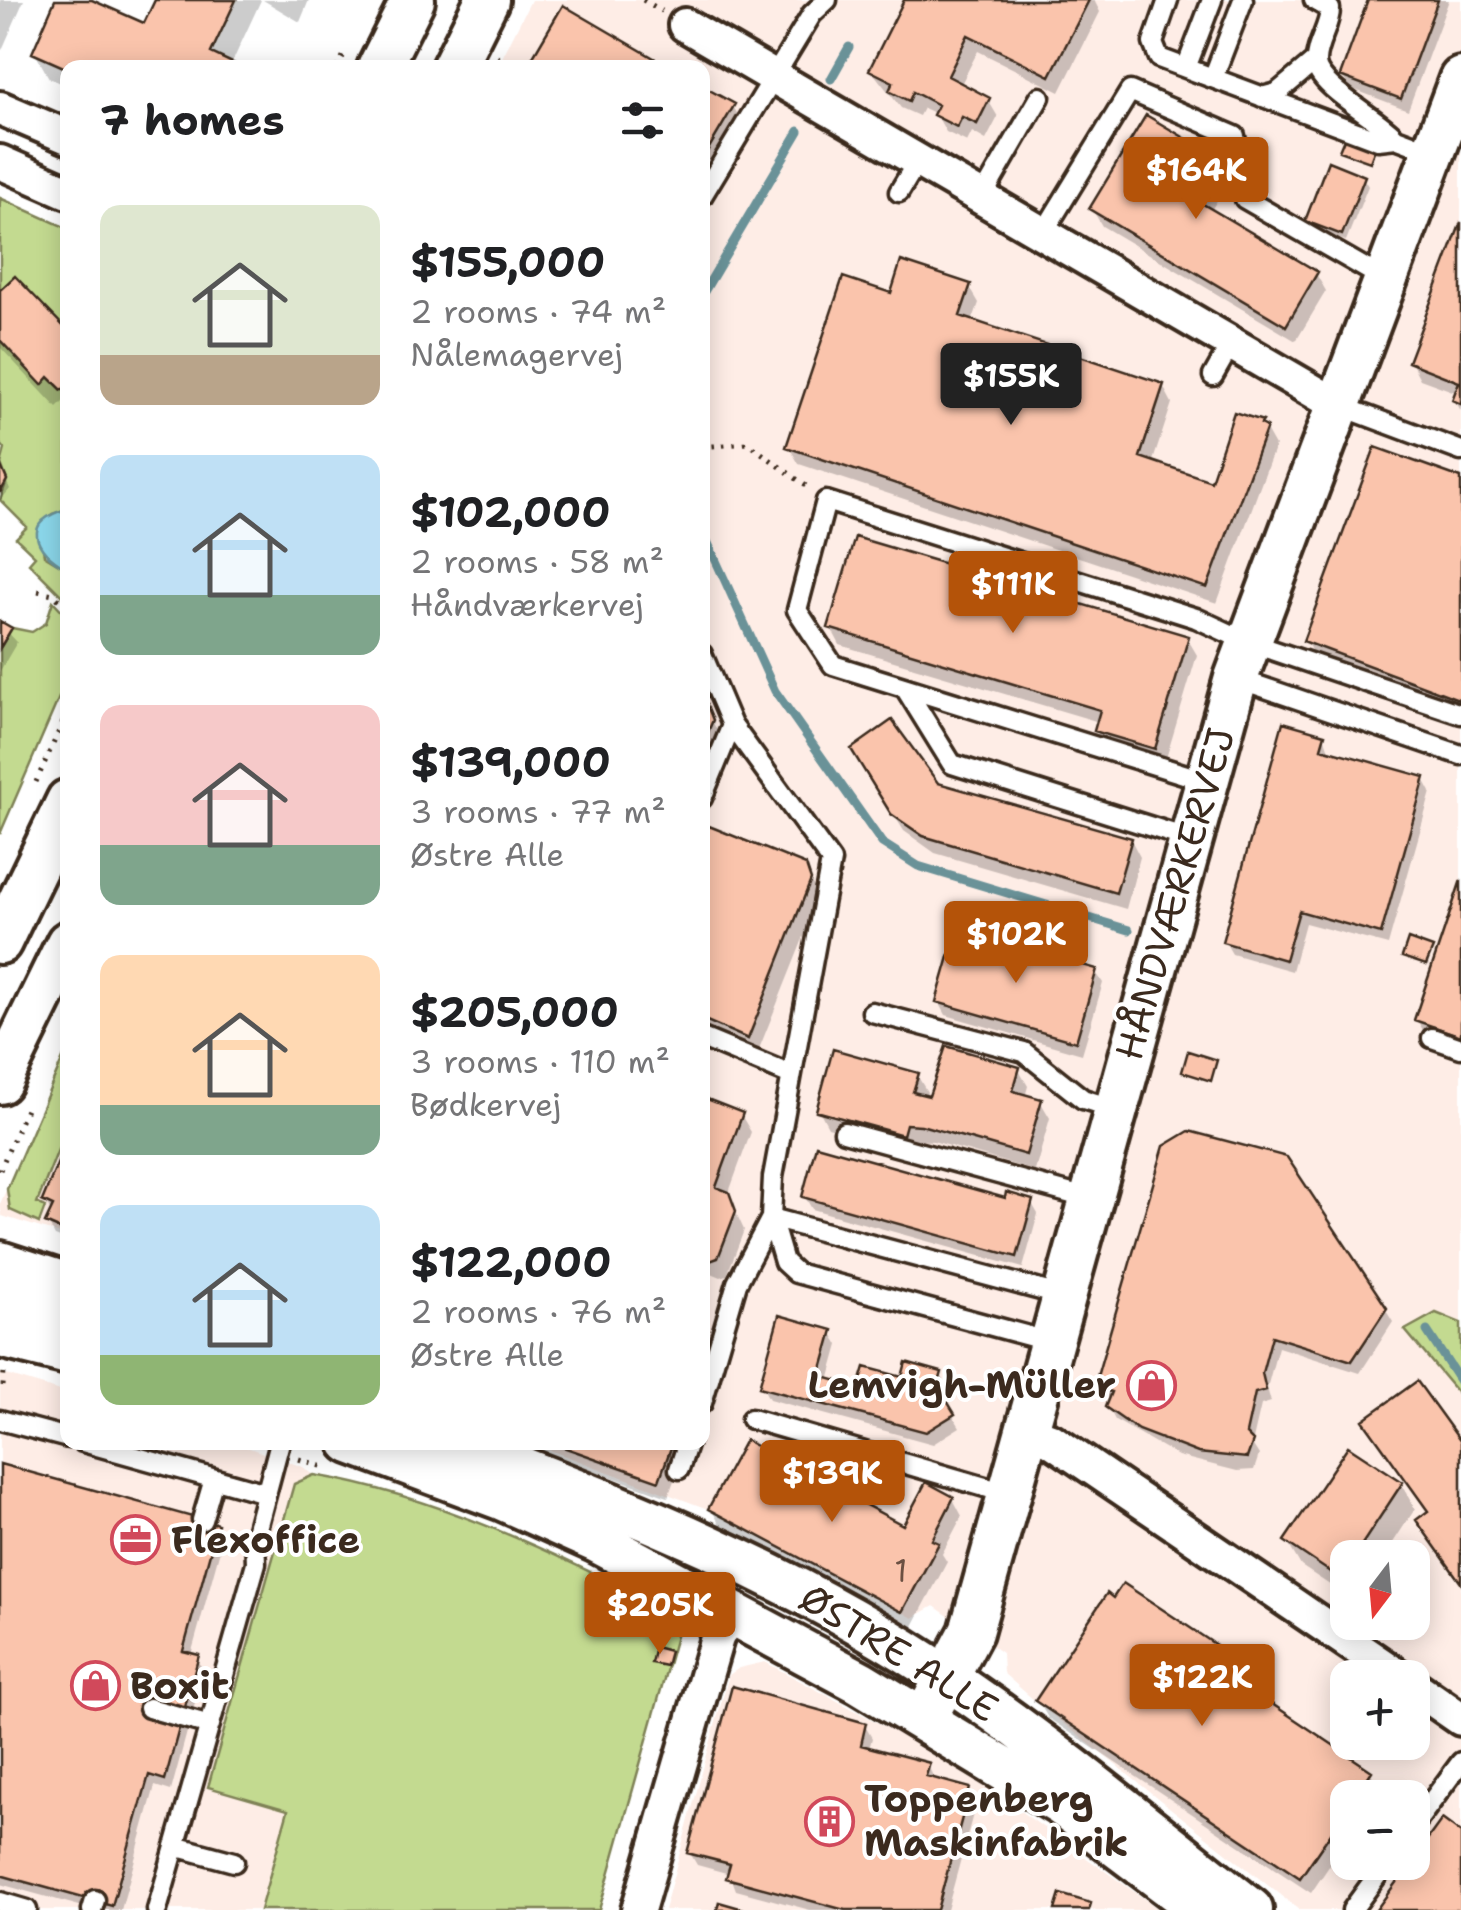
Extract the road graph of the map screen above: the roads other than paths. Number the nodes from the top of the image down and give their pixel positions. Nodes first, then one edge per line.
1 (414, 0) edge
2 (488, 0) edge
3 (827, 0) edge
4 (1168, 0) edge
5 (1212, 0) edge
6 (1243, 0) edge
7 (1314, 0) edge
8 (685, 25) dead end
9 (383, 60) edge
10 (457, 60) edge
11 (1315, 62) junction
12 (1186, 68) junction
13 (773, 77) junction
14 (1213, 78) junction
15 (1461, 82) edge
16 (1040, 96) dead end
17 (1262, 97) junction
18 (0, 108) edge
19 (60, 134) edge
20 (1415, 145) junction
21 (0, 162) edge
22 (918, 162) junction
23 (710, 183) edge
24 (60, 188) edge
25 (900, 192) dead end
26 (981, 199) junction
27 (1042, 235) junction
28 (1385, 280) junction
29 (1230, 346) junction
30 (1213, 376) dead end
31 (1337, 404) junction
32 (1461, 451) edge
33 (1242, 660) junction
34 (710, 673) edge
35 (905, 688) junction
36 (1461, 714) edge
37 (732, 725) junction
38 (1461, 755) edge
39 (710, 779) edge
40 (1206, 781) junction
41 (60, 819) edge
42 (1190, 840) junction
43 (2, 944) edge
44 (60, 965) edge
45 (872, 1012) dead end
46 (1432, 1038) dead end
47 (710, 1041) edge
48 (1461, 1048) edge
49 (791, 1075) junction
50 (15, 1091) edge
51 (1116, 1109) junction
52 (844, 1132) dead end
53 (1090, 1200) junction
54 (770, 1218) junction
55 (0, 1263) edge
56 (60, 1282) edge
57 (1064, 1296) junction
58 (0, 1300) edge
59 (60, 1317) edge
60 (1051, 1342) junction
61 (2, 1352) edge
62 (60, 1353) edge
63 (710, 1376) edge
64 (0, 1420) edge
65 (751, 1420) dead end
66 (1026, 1432) junction
67 (60, 1436) edge
68 (112, 1450) edge
69 (278, 1450) edge
70 (372, 1450) edge
71 (474, 1450) edge
72 (685, 1450) edge
73 (679, 1469) dead end
74 (214, 1478) junction
75 (266, 1493) junction
76 (1009, 1494) junction
77 (202, 1520) dead end
78 (731, 1611) junction
79 (1374, 1660) edge
80 (949, 1678) junction
81 (1430, 1698) edge
82 (149, 1708) dead end
83 (925, 1718) junction
84 (1461, 1719) edge
85 (210, 1725) junction
86 (1458, 1772) edge
87 (1430, 1806) edge
88 (175, 1846) junction
89 (234, 1862) dead end
90 (1374, 1880) edge
91 (0, 1902) edge
92 (27, 1910) edge
93 (156, 1910) edge
94 (638, 1910) edge
95 (1202, 1910) edge
96 (1251, 1910) edge
97 (1352, 1910) edge

1 - 9 street
2 - 10 street
3 - 13 lane
4 - 12 lane
5 - 12 lane
6 - 14 lane
7 - 11 lane
8 - 13 street
11 - 17 lane
11 - 20 lane
12 - 14 lane
13 - 22 street
13 - 23 lane
14 - 17 lane
15 - 20 street, HÅNDVÆRKERVEJ
16 - 26 lane
17 - 20 lane
18 - 19 street
20 - 28 street, HÅNDVÆRKERVEJ
21 - 24 street
22 - 25 lane
22 - 26 street
26 - 27 street
27 - 28 lane
27 - 29 street
28 - 31 street, HÅNDVÆRKERVEJ
29 - 30 lane
29 - 31 street
31 - 32 lane
31 - 33 street, HÅNDVÆRKERVEJ
33 - 35 lane
33 - 36 lane
33 - 38 lane
33 - 40 street, HÅNDVÆRKERVEJ
34 - 37 lane
35 - 40 lane
35 - 42 lane
37 - 39 lane
37 - 49 lane
40 - 42 street, HÅNDVÆRKERVEJ
41 - 43 street
42 - 51 street, HÅNDVÆRKERVEJ
44 - 50 street
45 - 51 lane
46 - 48 lane
47 - 49 lane
49 - 54 lane
51 - 53 street, HÅNDVÆRKERVEJ
52 - 53 lane
53 - 57 street, HÅNDVÆRKERVEJ
54 - 57 lane
54 - 60 lane
54 - 63 lane
55 - 56 street
57 - 60 street, HÅNDVÆRKERVEJ
58 - 59 street
60 - 66 street, HÅNDVÆRKERVEJ
61 - 62 street
64 - 67 lane
65 - 76 lane
66 - 76 street, HÅNDVÆRKERVEJ
66 - 79 street
68 - 74 lane
69 - 75 lane
70 - 78 street, ØSTRE ALLE
71 - 80 street, ØSTRE ALLE
72 - 73 lane
74 - 75 lane
74 - 77 lane
75 - 85 lane
76 - 80 street, HÅNDVÆRKERVEJ
78 - 83 street, ØSTRE ALLE
78 - 94 street
80 - 83 street, HÅNDVÆRKERVEJ
80 - 96 street, ØSTRE ALLE
81 - 84 street
82 - 85 lane
83 - 95 street, ØSTRE ALLE
85 - 88 lane
86 - 87 lane
88 - 89 lane
88 - 93 lane
90 - 97 lane
91 - 92 lane

